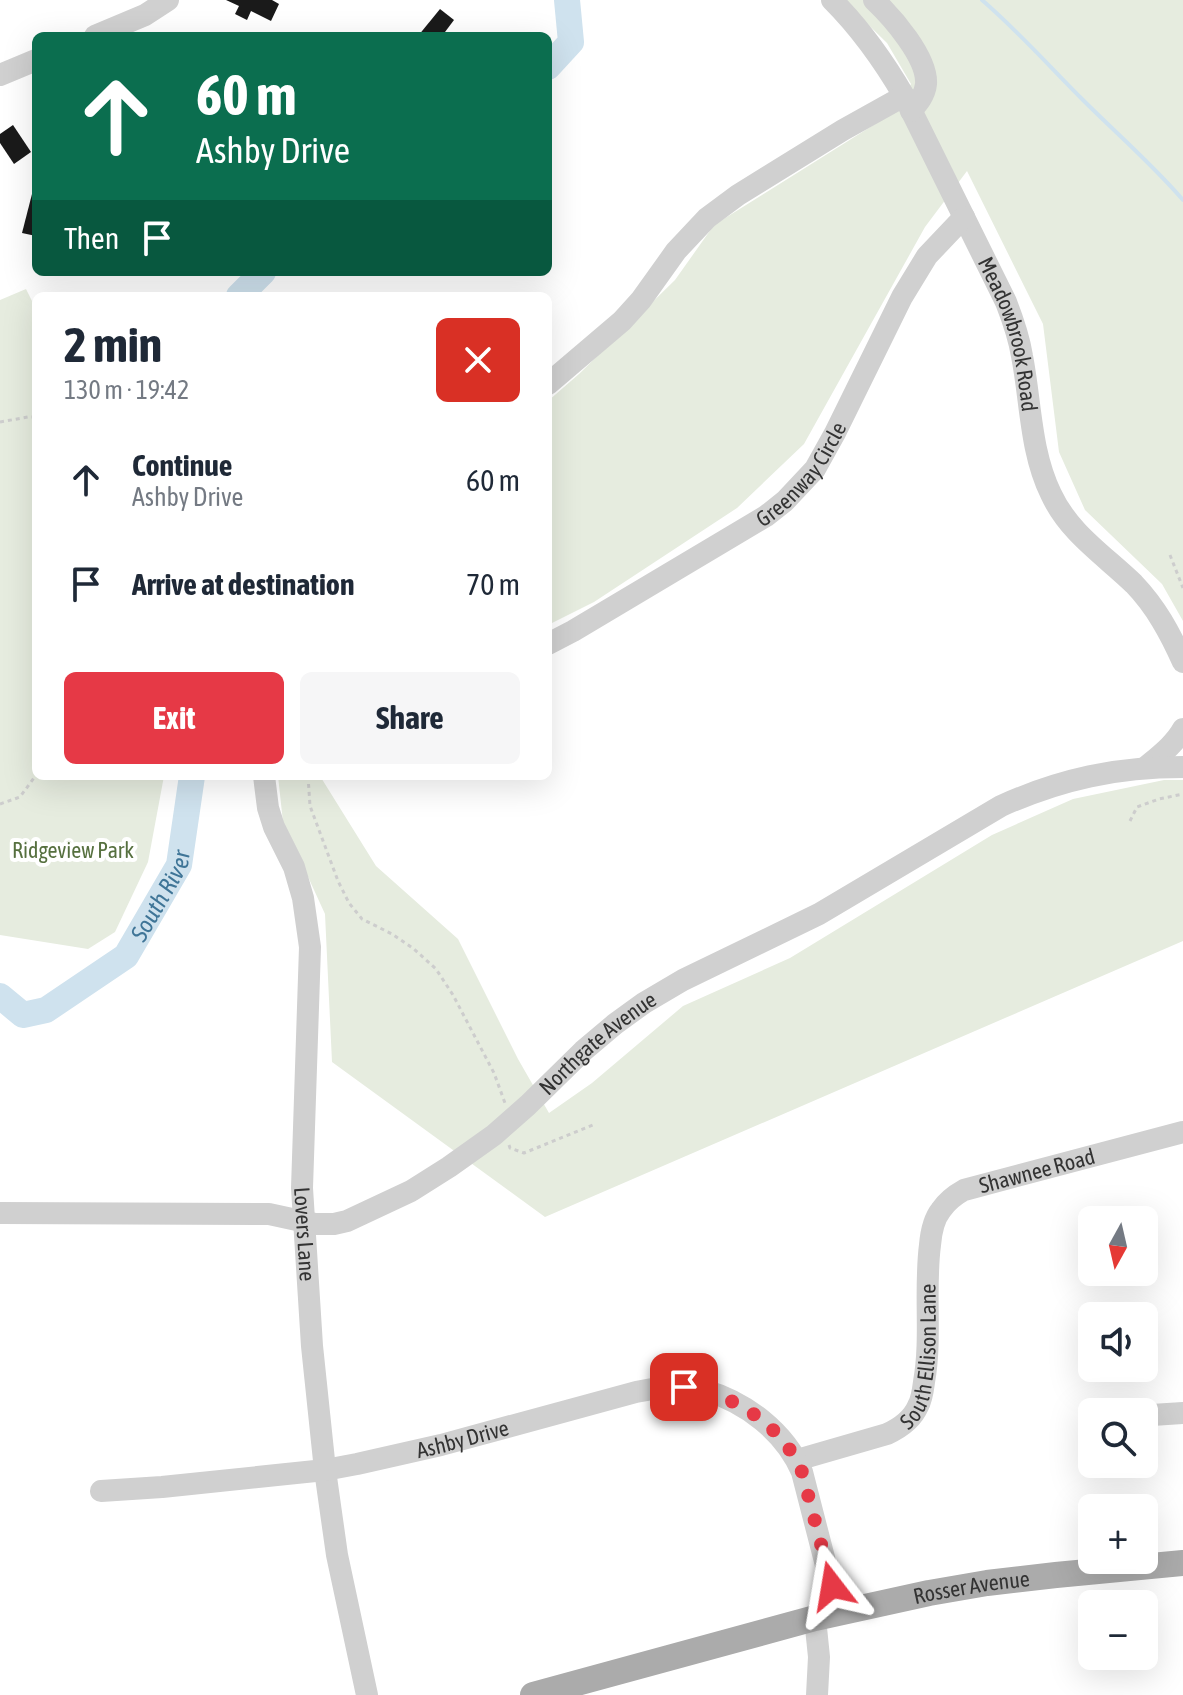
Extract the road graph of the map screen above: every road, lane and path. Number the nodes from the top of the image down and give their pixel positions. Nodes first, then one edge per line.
1 (168, 0) edge
2 (832, 0) edge
3 (874, 0) edge
4 (108, 32) edge
5 (32, 62) edge
6 (0, 75) edge
7 (907, 103) junction
8 (964, 217) junction
9 (552, 381) edge
10 (32, 417) edge
11 (0, 422) edge
12 (1170, 555) dead end
13 (1183, 588) edge
14 (552, 642) edge
15 (1183, 662) edge
16 (1183, 729) edge
17 (1146, 767) junction
18 (1183, 767) edge
19 (32, 780) edge
20 (264, 780) edge
21 (308, 780) edge
22 (1183, 794) edge
23 (0, 804) edge
24 (1130, 821) dead end
25 (508, 1123) junction
26 (593, 1125) dead end
27 (1183, 1132) edge
28 (0, 1213) edge
29 (304, 1222) junction
30 (929, 1251) joint
31 (1183, 1413) edge
32 (1158, 1415) edge
33 (797, 1460) junction
34 (325, 1470) junction
35 (101, 1491) dead end
36 (1183, 1563) edge
37 (826, 1615) junction
38 (367, 1695) edge
39 (533, 1695) edge
40 (817, 1695) edge

1 - 4 street
2 - 7 street, Meadowbrook Road
3 - 7 street
5 - 6 street
7 - 8 street, Meadowbrook Road
7 - 9 street
8 - 14 street, Greenway Circle
8 - 15 street, Meadowbrook Road
10 - 11 path
12 - 13 path
16 - 17 street
17 - 18 street, Northgate Avenue
17 - 25 street, Northgate Avenue
19 - 23 path
20 - 29 street, Lovers Lane
21 - 25 path
22 - 24 path
25 - 26 path
25 - 29 street, Northgate Avenue
27 - 30 street, Shawnee Road
28 - 29 street, Northgate Avenue
29 - 34 street, Lovers Lane
30 - 33 street, South Ellison Lane
31 - 32 street
33 - 34 street, Ashby Drive
33 - 37 street
34 - 35 street, Ashby Drive
34 - 38 street, Lovers Lane
36 - 37 main road, Rosser Avenue
37 - 39 main road, Rosser Avenue
37 - 40 street

